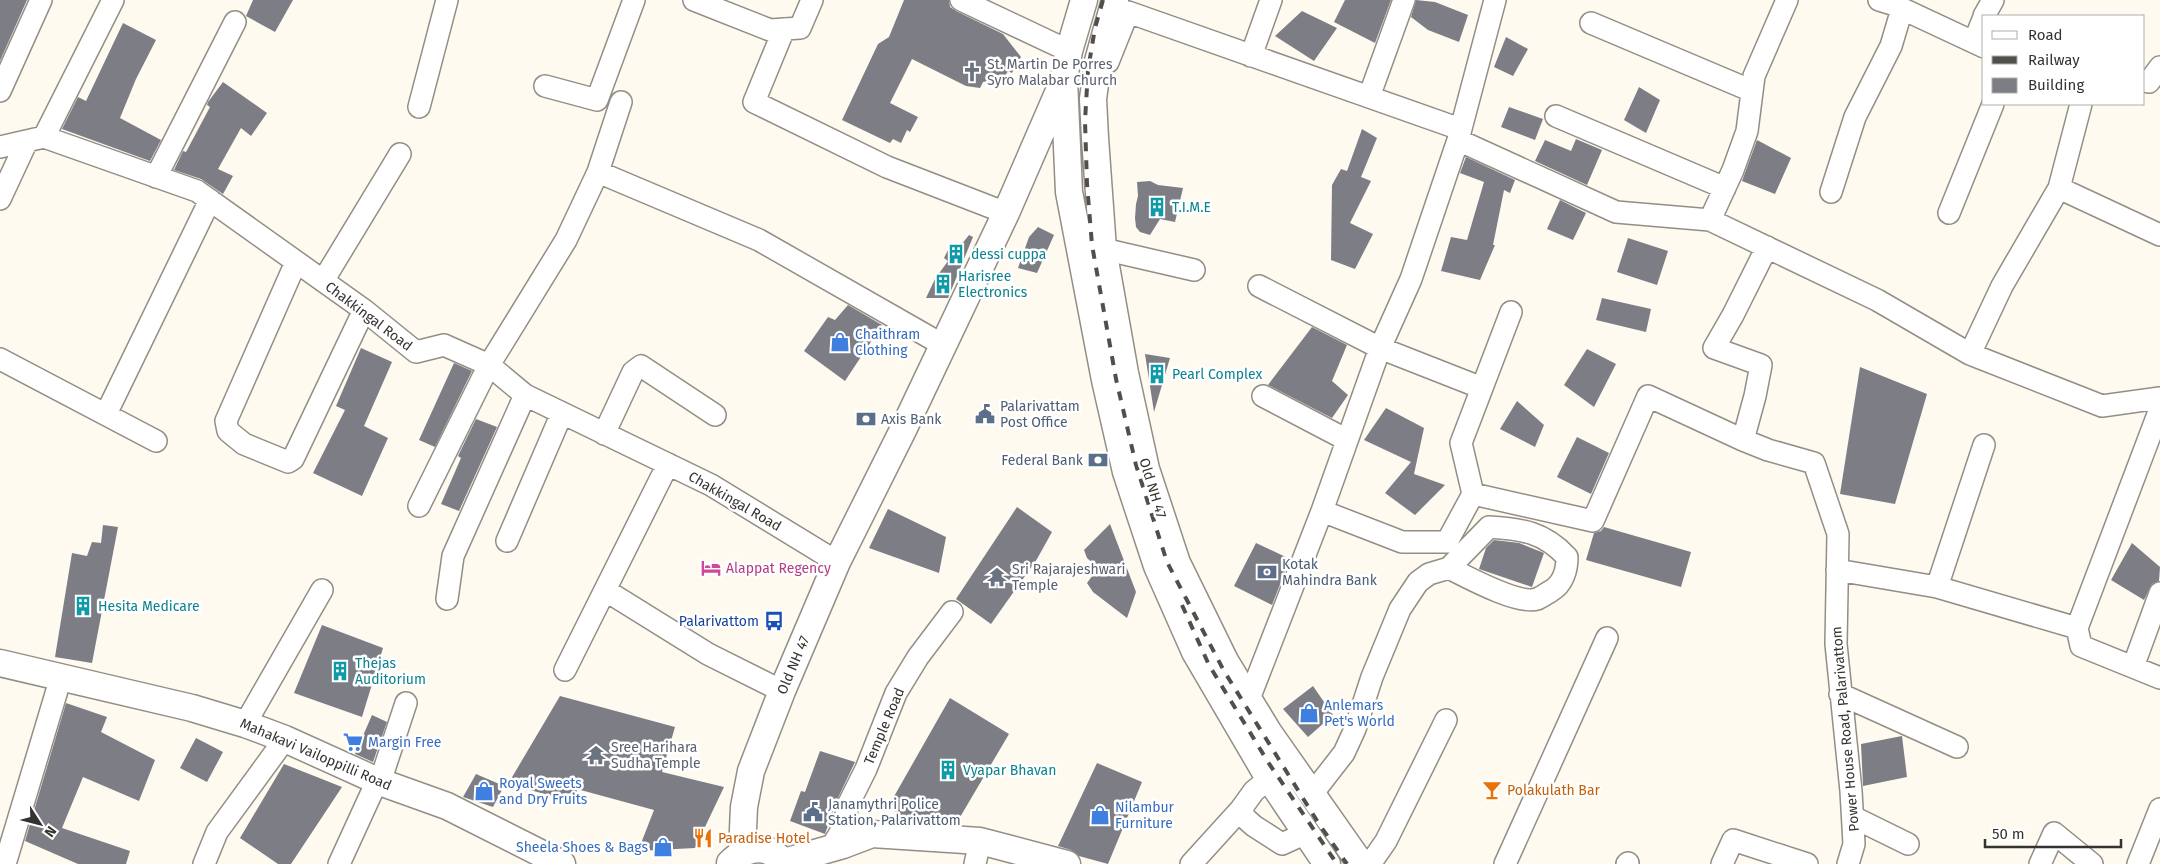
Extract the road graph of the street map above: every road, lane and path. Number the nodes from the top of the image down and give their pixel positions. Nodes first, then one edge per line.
1 (41, 0) edge
2 (113, 0) edge
3 (447, 0) edge
4 (634, 0) edge
5 (694, 0) edge
6 (812, 0) edge
7 (962, 0) edge
8 (1084, 0) edge
9 (1115, 0) edge
10 (1271, 0) edge
11 (1404, 0) edge
12 (1495, 0) edge
13 (1787, 0) edge
14 (1879, 0) edge
15 (1993, 0) edge
16 (1902, 9) junction
17 (1985, 15) edge
18 (235, 22) dead end
19 (1591, 23) dead end
20 (1982, 27) edge
21 (784, 29) junction
22 (1979, 44) edge
23 (1068, 51) junction
24 (1251, 56) junction
25 (2160, 67) edge
26 (1064, 79) junction
27 (2145, 81) edge
28 (545, 86) dead end
29 (0, 91) edge
30 (1752, 91) junction
31 (1369, 97) junction
32 (1094, 99) junction
33 (621, 102) dead end
34 (1993, 105) edge
35 (2081, 105) edge
36 (419, 107) dead end
37 (1556, 116) dead end
38 (1459, 135) junction
39 (35, 139) junction
40 (0, 147) edge
41 (400, 154) dead end
42 (598, 172) junction
43 (156, 177) junction
44 (1724, 188) junction
45 (2058, 188) junction
46 (1831, 192) dead end
47 (0, 200) edge
48 (210, 200) junction
49 (1006, 213) junction
50 (1949, 213) dead end
51 (1710, 220) junction
52 (2160, 235) edge
53 (1767, 247) junction
54 (1103, 249) junction
55 (296, 262) junction
56 (1194, 270) dead end
57 (322, 281) junction
58 (1259, 286) dead end
59 (364, 310) junction
60 (1510, 312) dead end
61 (943, 345) junction
62 (1380, 348) junction
63 (1970, 354) junction
64 (0, 359) edge
65 (489, 365) junction
66 (1482, 388) junction
67 (525, 395) junction
68 (1263, 396) dead end
69 (2160, 398) edge
70 (2160, 410) edge
71 (106, 414) junction
72 (562, 414) junction
73 (715, 415) dead end
74 (604, 434) junction
75 (1347, 440) junction
76 (1743, 440) junction
77 (156, 441) dead end
78 (1984, 444) dead end
79 (668, 464) junction
80 (1473, 494) junction
81 (419, 506) dead end
82 (1322, 511) junction
83 (507, 541) dead end
84 (837, 562) junction
85 (1449, 568) junction
86 (1837, 570) junction
87 (1937, 587) junction
88 (322, 590) dead end
89 (605, 590) junction
90 (2160, 593) edge
91 (447, 599) dead end
92 (952, 612) dead end
93 (2077, 628) junction
94 (1607, 638) dead end
95 (0, 663) edge
96 (2133, 667) junction
97 (565, 670) dead end
98 (61, 678) junction
99 (2160, 678) edge
100 (782, 691) junction
101 (1840, 694) junction
102 (1249, 699) junction
103 (406, 703) dead end
104 (1446, 720) dead end
105 (245, 724) junction
106 (286, 740) junction
107 (1957, 747) dead end
108 (1270, 778) junction
109 (378, 781) junction
110 (1312, 794) junction
111 (1241, 809) junction
112 (2160, 809) edge
113 (1852, 817) junction
114 (1306, 833) junction
115 (1908, 844) dead end
116 (831, 848) junction
117 (977, 853) edge
118 (736, 858) edge
119 (784, 863) edge
120 (4, 864) edge
121 (204, 864) edge
122 (339, 864) edge
123 (562, 864) edge
124 (1067, 864) edge
125 (1191, 864) edge
126 (1327, 864) edge
127 (1361, 864) edge
128 (1370, 864) edge
129 (1505, 864) edge
130 (1722, 864) edge
131 (1807, 864) edge
132 (1848, 864) edge
133 (2040, 864) edge
134 (2092, 864) edge
135 (2138, 864) edge

1 - 29 street
2 - 39 street
3 - 36 street
4 - 28 street
5 - 21 street
6 - 21 street
7 - 23 street
8 - 23 main road, Old NH 47
9 - 32 main road, Old NH 47
10 - 24 street
11 - 31 street
12 - 38 street
13 - 30 street
14 - 16 street
15 - 17 street
16 - 22 street
16 - 46 street
18 - 43 street
19 - 30 street
20 - 22 street
21 - 49 street
23 - 26 main road, Old NH 47
24 - 31 street
24 - 32 street
25 - 27 street
26 - 49 main road, Old NH 47
26 - 108 main road, Old NH 47
30 - 44 street
31 - 38 street
32 - 54 main road, Old NH 47
33 - 42 street
34 - 50 street
35 - 45 street
37 - 44 street
38 - 51 street
38 - 62 street
39 - 40 street
39 - 43 street, Chakkingal Road
39 - 47 street
41 - 57 street
42 - 61 street
42 - 65 street
43 - 48 street, Chakkingal Road
44 - 51 street
45 - 52 street
45 - 63 street
48 - 55 street, Chakkingal Road
48 - 71 street
49 - 61 main road, Old NH 47
51 - 53 street
53 - 63 street
53 - 76 street
54 - 56 street
54 - 102 main road, Old NH 47
55 - 57 street, Chakkingal Road
55 - 59 street
57 - 59 street, Chakkingal Road
58 - 62 street
59 - 65 street, Chakkingal Road
60 - 66 street
61 - 84 main road, Old NH 47
62 - 66 street
62 - 75 street
63 - 69 street
64 - 71 street
65 - 67 street, Chakkingal Road
65 - 81 street
66 - 80 street
67 - 72 street, Chakkingal Road
67 - 91 street
68 - 75 street
70 - 93 street
71 - 77 street
72 - 74 street, Chakkingal Road
72 - 83 street
73 - 74 street
74 - 79 street, Chakkingal Road
75 - 82 street
76 - 80 street
76 - 86 street, Power House Road, Palarivattom
78 - 87 street
79 - 84 street, Chakkingal Road
79 - 89 street
80 - 82 street
82 - 102 street
84 - 100 main road, Old NH 47
85 - 85 street
85 - 110 street
86 - 87 street
86 - 101 street, Power House Road, Palarivattom
87 - 93 street
88 - 105 street
89 - 97 street
89 - 100 street
90 - 96 street
92 - 116 street, Temple Road
93 - 96 street
94 - 129 street
95 - 98 main road, Mahakavi Vailoppilli Road
96 - 99 street
98 - 105 main road, Mahakavi Vailoppilli Road
98 - 120 street
100 - 118 main road, Old NH 47
101 - 107 street
101 - 113 street, Power House Road, Palarivattom
102 - 110 main road, Old NH 47
103 - 109 street
104 - 128 street
105 - 106 main road, Mahakavi Vailoppilli Road
106 - 109 main road, Mahakavi Vailoppilli Road
106 - 121 street
108 - 111 street
108 - 114 main road, Old NH 47
109 - 122 street
109 - 123 main road, Mahakavi Vailoppilli Road
110 - 127 main road, Old NH 47
111 - 114 street
111 - 125 street
112 - 135 street
113 - 115 street
113 - 132 street, Power House Road, Palarivattom
114 - 126 main road, Old NH 47
116 - 117 main road
116 - 119 main road
117 - 124 main road
118 - 119 main road
130 - 131 street
133 - 134 street

